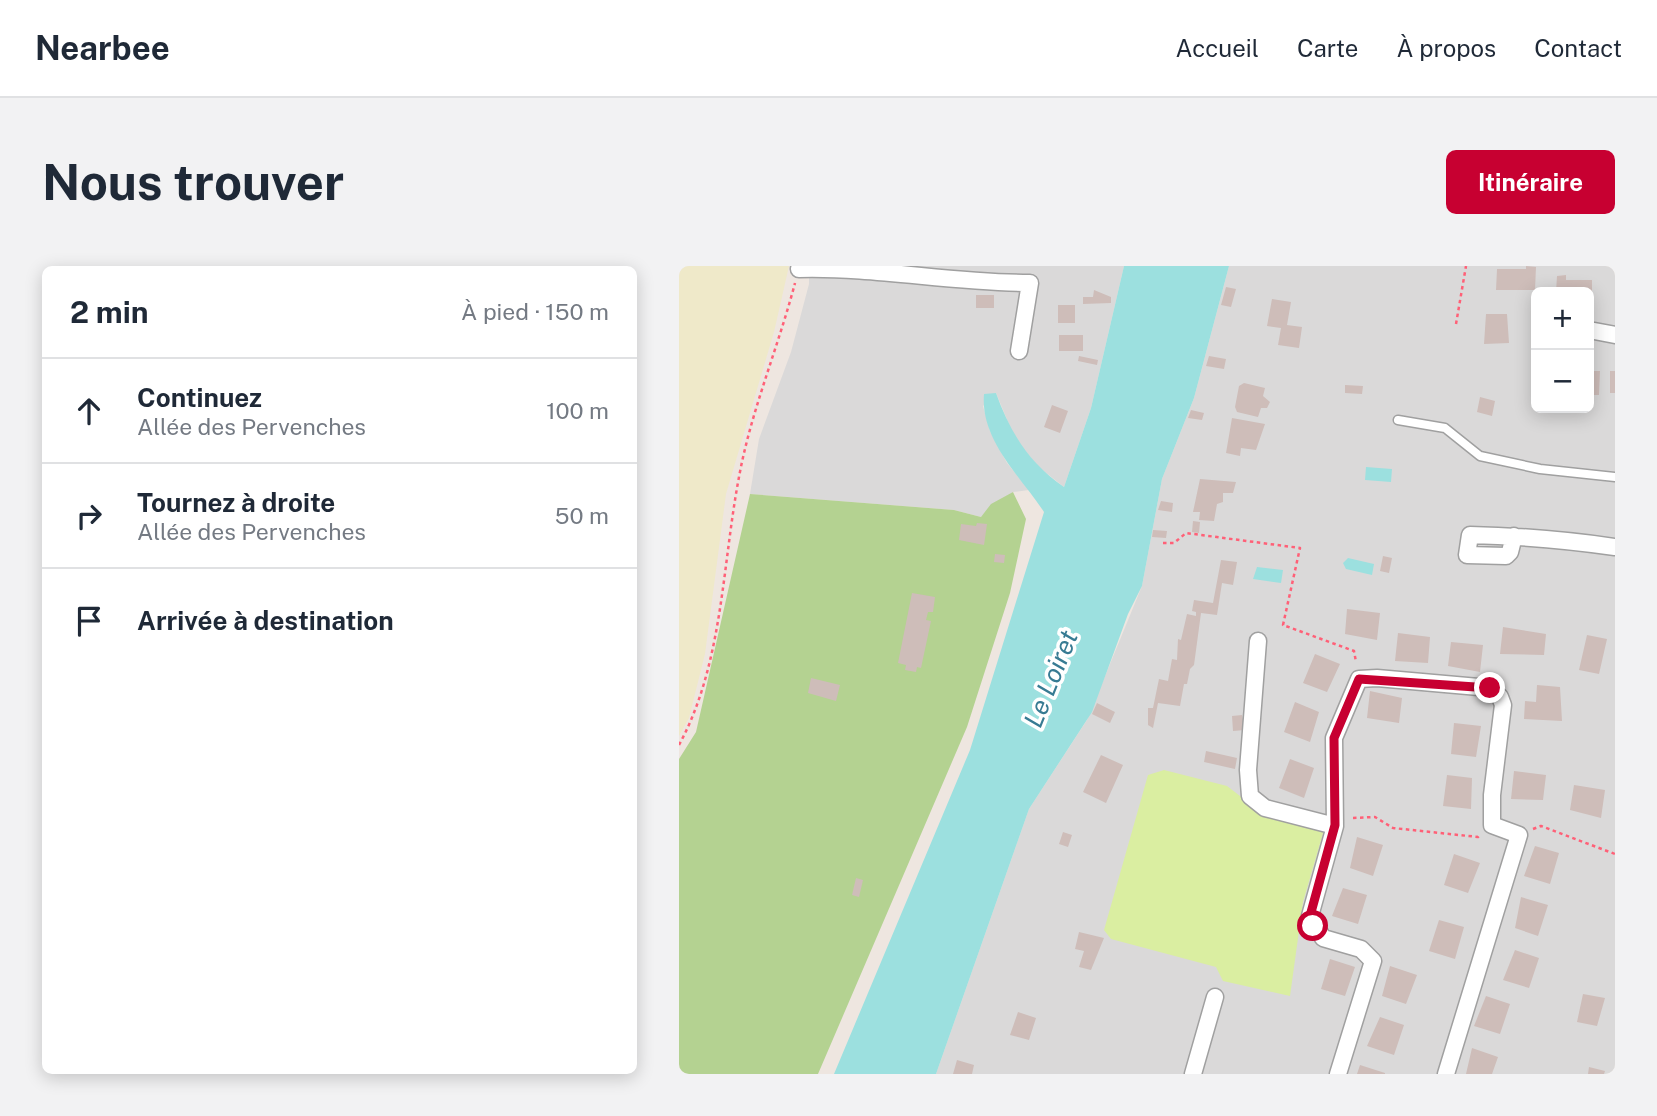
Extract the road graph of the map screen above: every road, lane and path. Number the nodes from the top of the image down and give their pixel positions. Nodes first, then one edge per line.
1 (1466, 266) edge
2 (799, 269) joint
3 (1457, 324) dead end
4 (1594, 331) edge
5 (1615, 335) edge
6 (1019, 351) dead end
7 (1398, 420) dead end
8 (1615, 477) edge
9 (1514, 536) dead end
10 (1163, 543) dead end
11 (1615, 547) edge
12 (1258, 640) dead end
13 (1359, 679) junction
14 (679, 746) edge
15 (1335, 822) junction
16 (1492, 825) junction
17 (1518, 835) junction
18 (1615, 854) edge
19 (1215, 997) dead end
20 (1193, 1074) edge
21 (1338, 1074) edge
22 (1447, 1074) edge

1 - 3 path
2 - 6 street
2 - 14 path
4 - 5 street
7 - 8 lane
9 - 11 street
10 - 13 path
12 - 15 street
13 - 15 street
13 - 16 street
15 - 16 path
15 - 21 street
16 - 17 street
17 - 18 path
17 - 22 street
19 - 20 street

